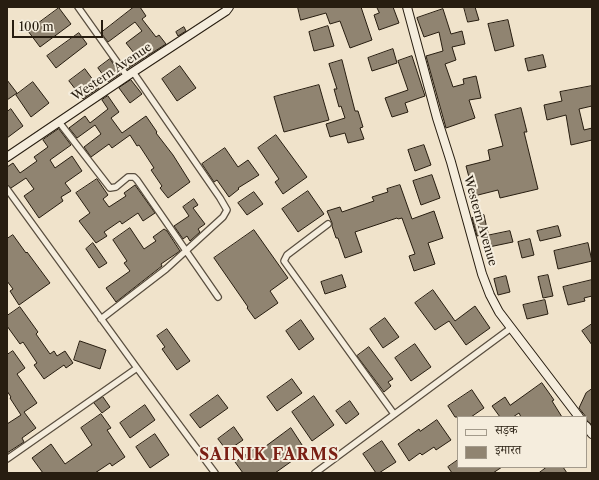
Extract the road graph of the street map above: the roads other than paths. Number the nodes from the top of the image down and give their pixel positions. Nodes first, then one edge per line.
1 (78, 7) edge
2 (229, 7) edge
3 (407, 7) edge
4 (130, 74) junction
5 (59, 122) junction
6 (7, 157) edge
7 (7, 189) edge
8 (328, 224) dead end
9 (186, 252) junction
10 (218, 297) dead end
11 (101, 319) junction
12 (511, 328) junction
13 (137, 368) junction
14 (394, 414) junction
15 (578, 416) edge
16 (7, 459) edge
17 (215, 473) edge
18 (315, 473) edge

1 - 4 street
2 - 4 street, Western Avenue
3 - 12 street, Western Avenue
4 - 5 street, Western Avenue
4 - 9 street
5 - 6 street, Western Avenue
5 - 9 street
7 - 11 street
8 - 14 street
9 - 10 street
9 - 11 street
11 - 13 street
12 - 14 street
12 - 15 street, Western Avenue
13 - 16 street
13 - 17 street
14 - 18 street

